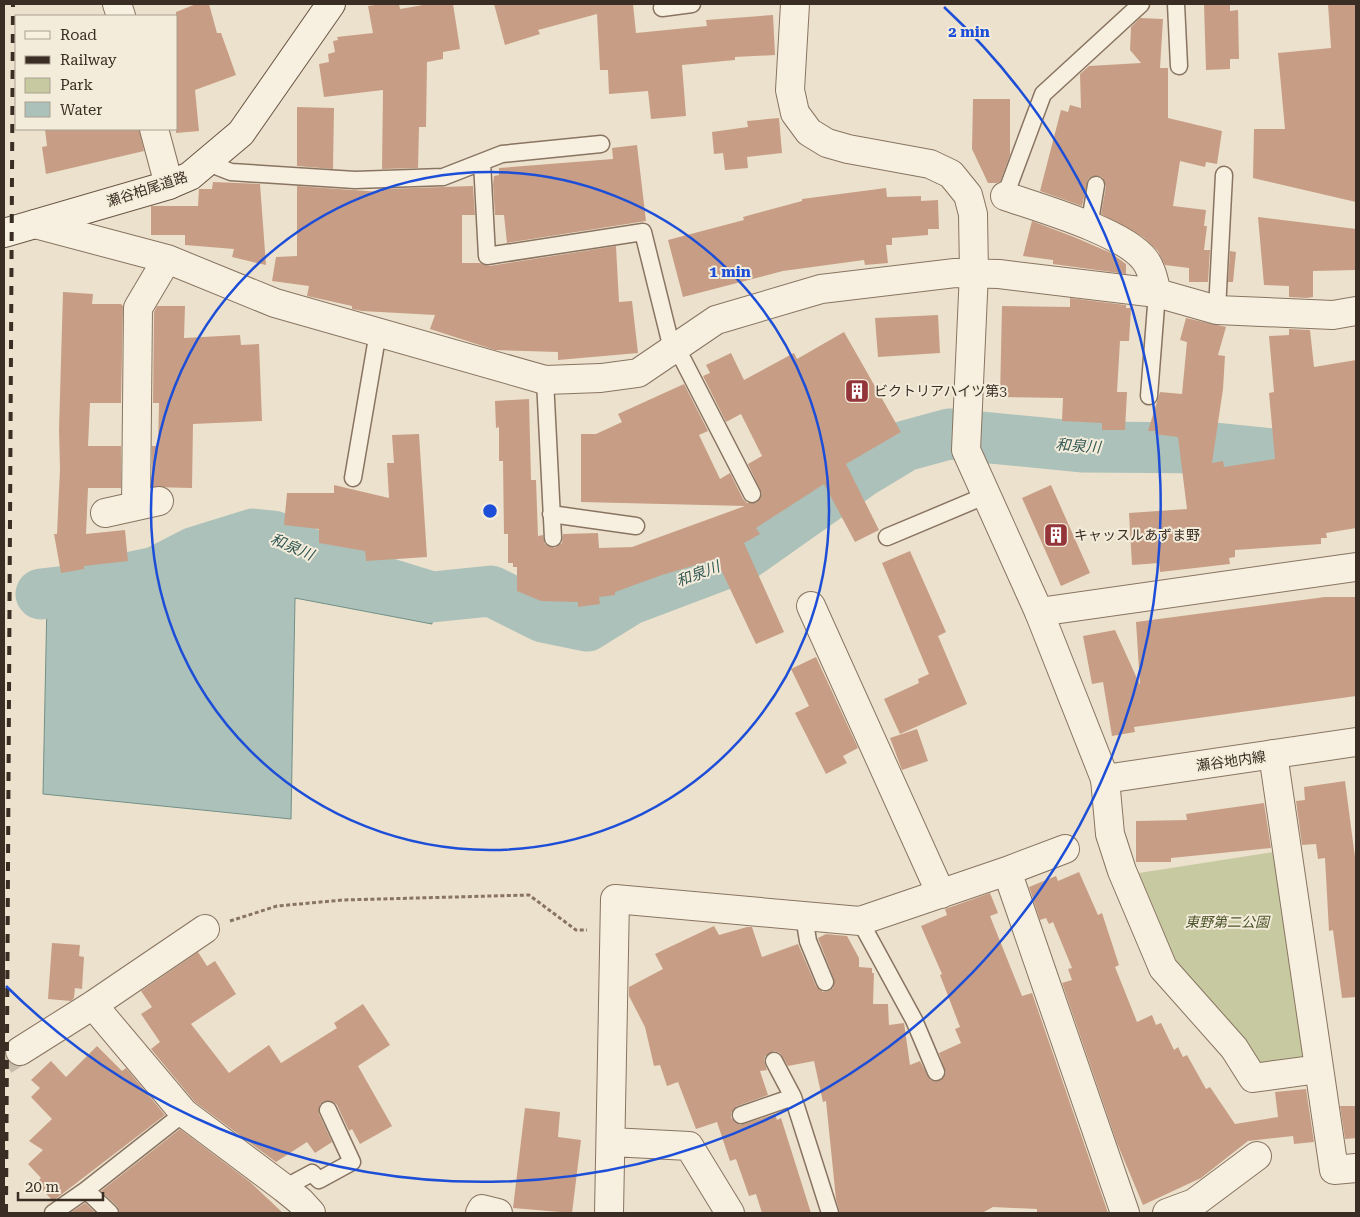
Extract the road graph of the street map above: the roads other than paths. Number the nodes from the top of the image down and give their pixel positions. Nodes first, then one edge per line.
1 (331, 4) edge
2 (692, 4) edge
3 (794, 4) edge
4 (1141, 4) edge
5 (1176, 4) edge
6 (662, 8) dead end
7 (1179, 66) dead end
8 (154, 130) edge
9 (601, 144) dead end
10 (482, 162) junction
11 (208, 163) junction
12 (1224, 175) dead end
13 (169, 185) junction
14 (1096, 185) dead end
15 (1005, 196) joint
16 (35, 224) junction
17 (1089, 226) junction
18 (4, 233) edge
19 (167, 259) junction
20 (974, 272) junction
21 (1157, 293) junction
22 (1217, 310) junction
23 (1356, 311) edge
24 (378, 332) junction
25 (672, 349) junction
26 (546, 380) junction
27 (1149, 396) dead end
28 (353, 478) dead end
29 (752, 494) dead end
30 (987, 495) junction
31 (105, 513) dead end
32 (551, 514) junction
33 (636, 526) dead end
34 (887, 537) dead end
35 (553, 538) dead end
36 (1356, 567) edge
37 (812, 606) dead end
38 (1039, 612) junction
39 (1356, 742) edge
40 (1273, 754) junction
41 (1105, 779) junction
42 (1065, 849) dead end
43 (1007, 871) junction
44 (941, 894) junction
45 (804, 916) junction
46 (860, 921) junction
47 (205, 928) road end
48 (825, 982) dead end
49 (93, 1006) junction
50 (20, 1051) tunnel mouth
51 (774, 1061) dead end
52 (1318, 1069) junction
53 (936, 1072) dead end
54 (793, 1096) junction
55 (328, 1110) dead end
56 (184, 1114) junction
57 (741, 1115) dead end
58 (611, 1142) junction
59 (1258, 1156) dead end
60 (1356, 1168) edge
61 (86, 1190) junction
62 (295, 1204) edge
63 (53, 1213) edge
64 (110, 1213) edge
65 (480, 1213) edge
66 (498, 1213) edge
67 (610, 1213) edge
68 (730, 1213) edge
69 (830, 1213) edge
70 (1125, 1213) edge
71 (1167, 1213) edge

1 - 11 street, 瀬谷柏尾道路
2 - 6 lane
3 - 20 street
4 - 15 lane
5 - 7 lane
8 - 13 street
9 - 10 lane
10 - 11 lane
10 - 25 lane
11 - 13 street, 瀬谷柏尾道路
12 - 22 lane
13 - 16 street, 瀬谷柏尾道路
14 - 17 lane
15 - 17 street
16 - 18 street, 瀬谷柏尾道路
16 - 19 street
17 - 21 street
19 - 24 street
19 - 31 street
20 - 21 street
20 - 25 street
20 - 30 street
21 - 22 street
21 - 27 lane
22 - 23 street
24 - 26 street
24 - 28 lane
25 - 26 street
25 - 29 lane
26 - 32 lane
30 - 34 lane
30 - 38 street
32 - 33 lane
32 - 35 lane
36 - 38 street
37 - 44 street
38 - 41 street
39 - 40 street, 瀬谷地内線
40 - 41 street, 瀬谷地内線
40 - 52 street
41 - 52 street
42 - 43 street
43 - 44 street
43 - 70 street
44 - 46 street
45 - 46 street
45 - 48 lane
45 - 58 street
46 - 53 lane
47 - 49 street
49 - 50 street
49 - 56 street
51 - 54 lane
52 - 60 street
54 - 57 lane
54 - 69 lane
55 - 62 lane
56 - 61 lane
56 - 62 street
58 - 67 street
58 - 68 street
59 - 71 street
61 - 63 lane
61 - 64 lane
65 - 66 street

